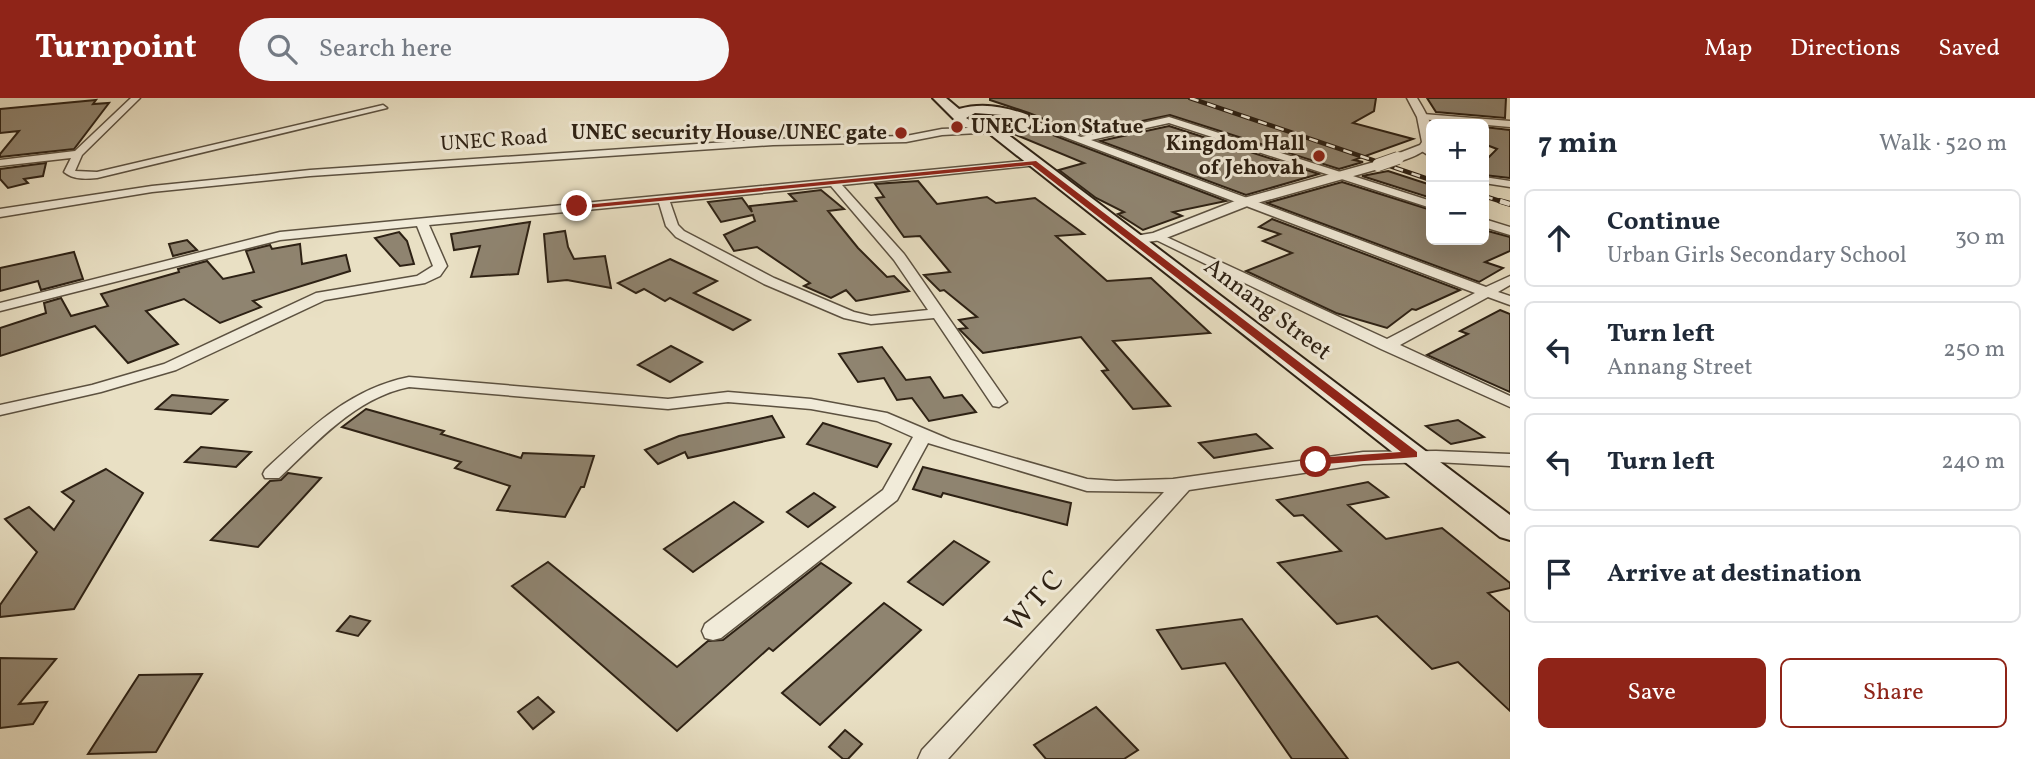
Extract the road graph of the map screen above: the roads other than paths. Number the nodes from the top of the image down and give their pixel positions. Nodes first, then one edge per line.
1 (136, 98) edge
2 (939, 98) edge
3 (972, 98) edge
4 (1412, 98) edge
5 (383, 107) dead end
6 (1003, 111) junction
7 (959, 116) junction
8 (1423, 117) junction
9 (1023, 118) junction
10 (1510, 124) edge
11 (993, 130) junction
12 (942, 132) junction
13 (1426, 132) edge
14 (1083, 139) junction
15 (1015, 148) junction
16 (621, 149) junction
17 (1426, 152) edge
18 (78, 154) junction
19 (0, 163) edge
20 (1034, 163) junction
21 (1340, 174) junction
22 (1489, 181) edge
23 (833, 182) junction
24 (1510, 184) edge
25 (664, 200) junction
26 (1245, 202) junction
27 (1426, 203) edge
28 (0, 207) edge
29 (0, 213) edge
30 (421, 221) junction
31 (1489, 225) edge
32 (1510, 231) edge
33 (1156, 237) junction
34 (1134, 240) junction
35 (1510, 281) edge
36 (1487, 292) junction
37 (1510, 301) edge
38 (0, 307) edge
39 (938, 313) junction
40 (1386, 346) junction
41 (999, 402) dead end
42 (1510, 402) edge
43 (0, 410) edge
44 (923, 435) junction
45 (1413, 454) junction
46 (1510, 460) edge
47 (272, 474) dead end
48 (1182, 485) junction
49 (1510, 530) edge
50 (713, 631) dead end
51 (931, 759) edge

1 - 18 street
2 - 7 main road
3 - 6 main road
4 - 8 street
5 - 18 street
6 - 7 main road
6 - 9 main road
7 - 11 main road
7 - 16 street, UNEC Road
8 - 10 street
8 - 13 street
9 - 11 main road
9 - 14 street
11 - 12 street, UNEC Road
11 - 15 main road, Annang Street
12 - 15 street
12 - 16 street, UNEC Road
14 - 21 street
14 - 26 street
15 - 20 main road, Annang Street
16 - 28 street, UNEC Road
16 - 29 street, UNEC Road
17 - 21 street, bridge
18 - 19 street
20 - 23 street
20 - 34 main road, Annang Street
21 - 26 street
21 - 27 street
22 - 24 street
23 - 25 street
23 - 39 street
25 - 30 street
25 - 39 street
26 - 33 street
26 - 36 street
30 - 38 street
30 - 43 street
31 - 32 street
33 - 34 street
33 - 40 street
34 - 45 main road, Annang Street
35 - 36 street
36 - 37 street
36 - 40 street
39 - 41 street
40 - 42 street
44 - 47 street
44 - 48 street
44 - 50 street
45 - 46 street
45 - 48 street
45 - 49 main road, Annang Street
48 - 51 street, W T C

